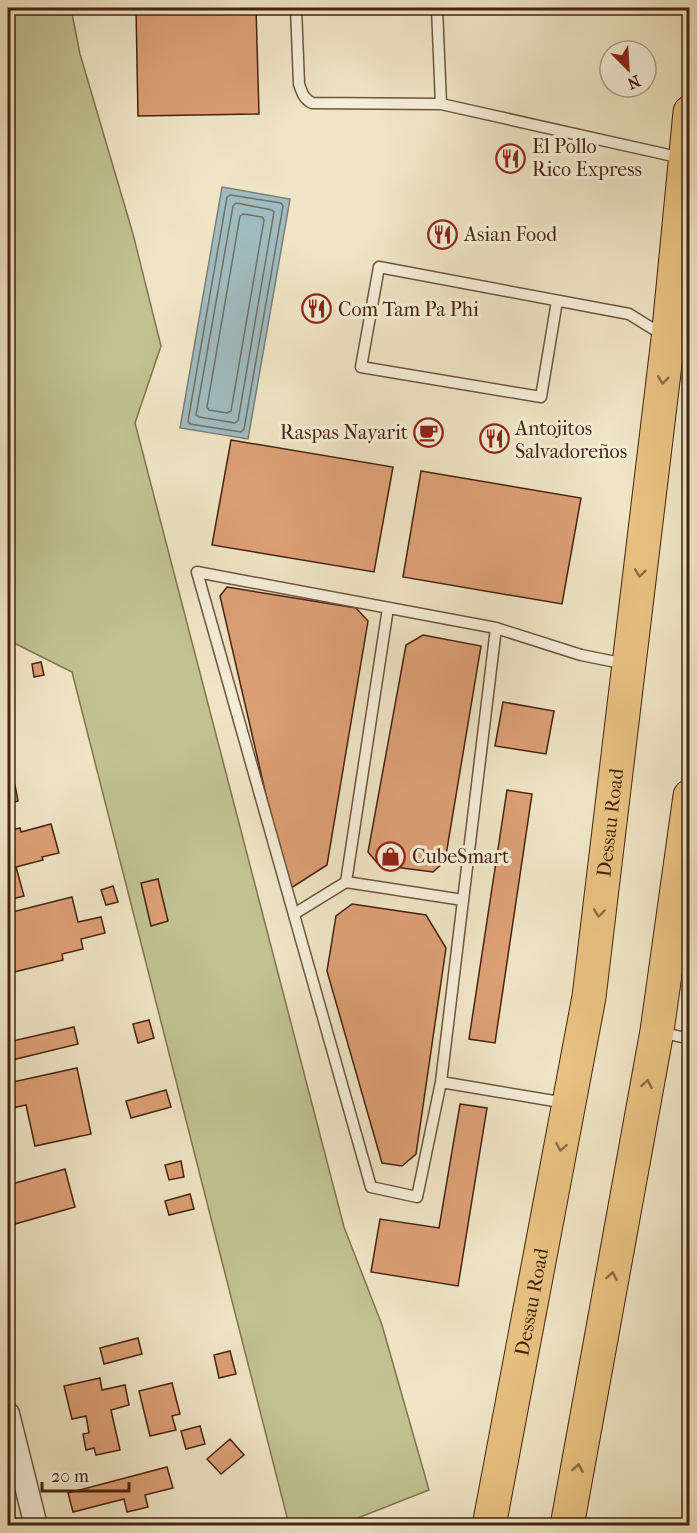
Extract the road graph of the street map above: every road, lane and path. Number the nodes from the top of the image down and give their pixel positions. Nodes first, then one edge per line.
1 (296, 8) edge
2 (437, 8) edge
3 (441, 104) junction
4 (690, 112) edge
5 (685, 159) junction
6 (557, 302) junction
7 (679, 340) edge
8 (388, 608) junction
9 (496, 628) junction
10 (629, 664) junction
11 (690, 796) edge
12 (346, 882) junction
13 (463, 900) junction
14 (294, 914) junction
15 (657, 1031) junction
16 (690, 1039) edge
17 (441, 1083) junction
18 (569, 1104) junction
19 (8, 1414) edge
20 (36, 1526) edge
21 (489, 1526) edge
22 (567, 1526) edge

1 - 3 lane
2 - 3 lane
3 - 5 lane
4 - 5 main road, Dessau Road
5 - 7 main road, Dessau Road
6 - 6 lane
6 - 7 lane
7 -> 10 main road, Dessau Road
8 - 9 lane
8 - 12 lane
8 - 14 lane
9 - 10 lane
9 - 13 lane
10 -> 18 main road, Dessau Road
11 - 15 main road
12 - 13 lane
12 - 14 lane
13 - 17 lane
14 - 17 lane
15 - 16 lane
22 -> 15 main road
17 - 18 lane
18 -> 21 main road, Dessau Road
19 - 20 street

